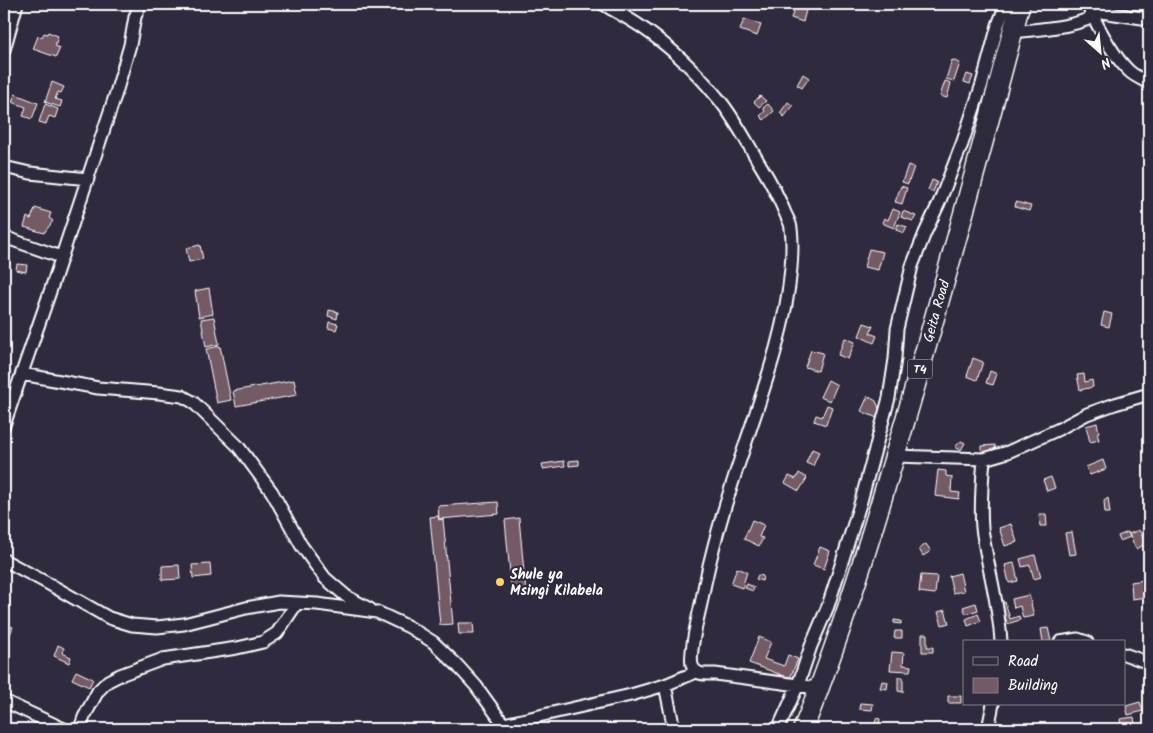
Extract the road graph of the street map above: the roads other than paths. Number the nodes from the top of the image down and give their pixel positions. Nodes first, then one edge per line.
1 (17, 4) edge
2 (140, 4) edge
3 (629, 4) edge
4 (1006, 4) edge
5 (1020, 4) edge
6 (1087, 4) edge
7 (1110, 4) edge
8 (607, 6) edge
9 (1097, 14) junction
10 (1149, 19) edge
11 (1013, 32) junction
12 (4, 50) edge
13 (1149, 83) edge
14 (4, 167) edge
15 (88, 179) junction
16 (4, 237) edge
17 (61, 258) junction
18 (22, 374) junction
19 (1149, 394) edge
20 (4, 425) edge
21 (895, 456) junction
22 (984, 459) junction
23 (4, 560) edge
24 (297, 603) junction
25 (377, 612) junction
26 (1001, 640) edge
27 (1126, 655) edge
28 (1149, 663) edge
29 (696, 672) junction
30 (665, 685) junction
31 (798, 685) junction
32 (819, 689) junction
33 (4, 701) edge
34 (993, 706) edge
35 (506, 726) edge
36 (64, 729) edge
37 (80, 729) edge
38 (674, 729) edge
39 (778, 729) edge
40 (803, 729) edge
41 (988, 729) edge

1 - 12 street
2 - 15 street
3 - 8 street
4 - 31 street
5 - 11 highway, Geita Road / T4
6 - 9 street
7 - 9 street
8 - 29 street
9 - 10 street
9 - 11 street
9 - 13 street
11 - 21 highway, Geita Road / T4
14 - 15 street
15 - 17 street
16 - 17 street
17 - 18 street
18 - 20 street
18 - 25 street
19 - 22 street
21 - 22 street
21 - 32 highway, Geita Road / T4
22 - 26 street
23 - 24 street
24 - 25 street
24 - 37 street
25 - 35 street
27 - 28 street
29 - 30 street
29 - 31 street
30 - 35 street
30 - 38 street
31 - 32 street
31 - 39 street
32 - 40 highway, Geita Road / T4
33 - 36 street
34 - 41 street

